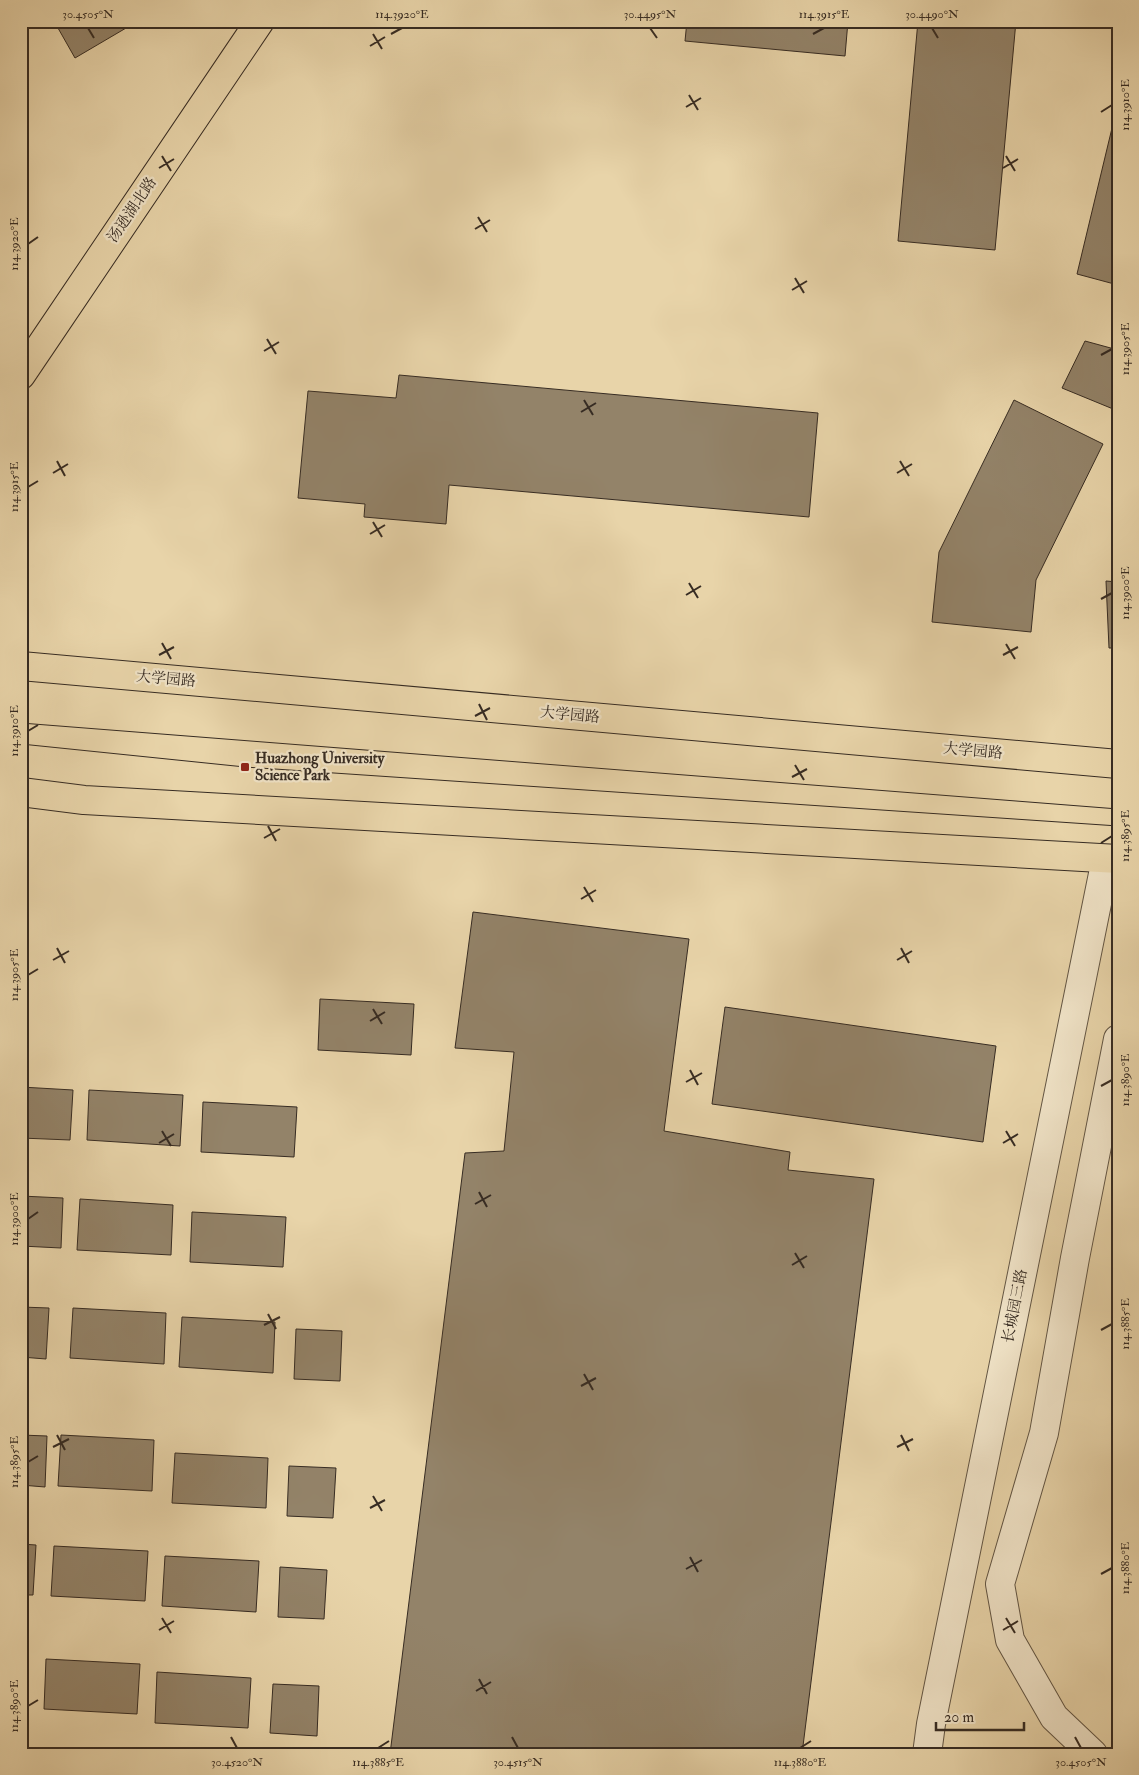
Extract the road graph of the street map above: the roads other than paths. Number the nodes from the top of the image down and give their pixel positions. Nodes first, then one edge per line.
1 (260, 21) edge
2 (21, 375) edge
3 (21, 666) edge
4 (1118, 764) edge
5 (21, 792) edge
6 (1112, 859) edge
7 (1118, 1039) edge
8 (927, 1754) edge
9 (1093, 1754) edge

1 - 2 main road, 汤逊湖北路
3 - 4 main road, 大学园路
5 - 6 main road
6 - 8 street, 长城园三路
7 - 9 street

